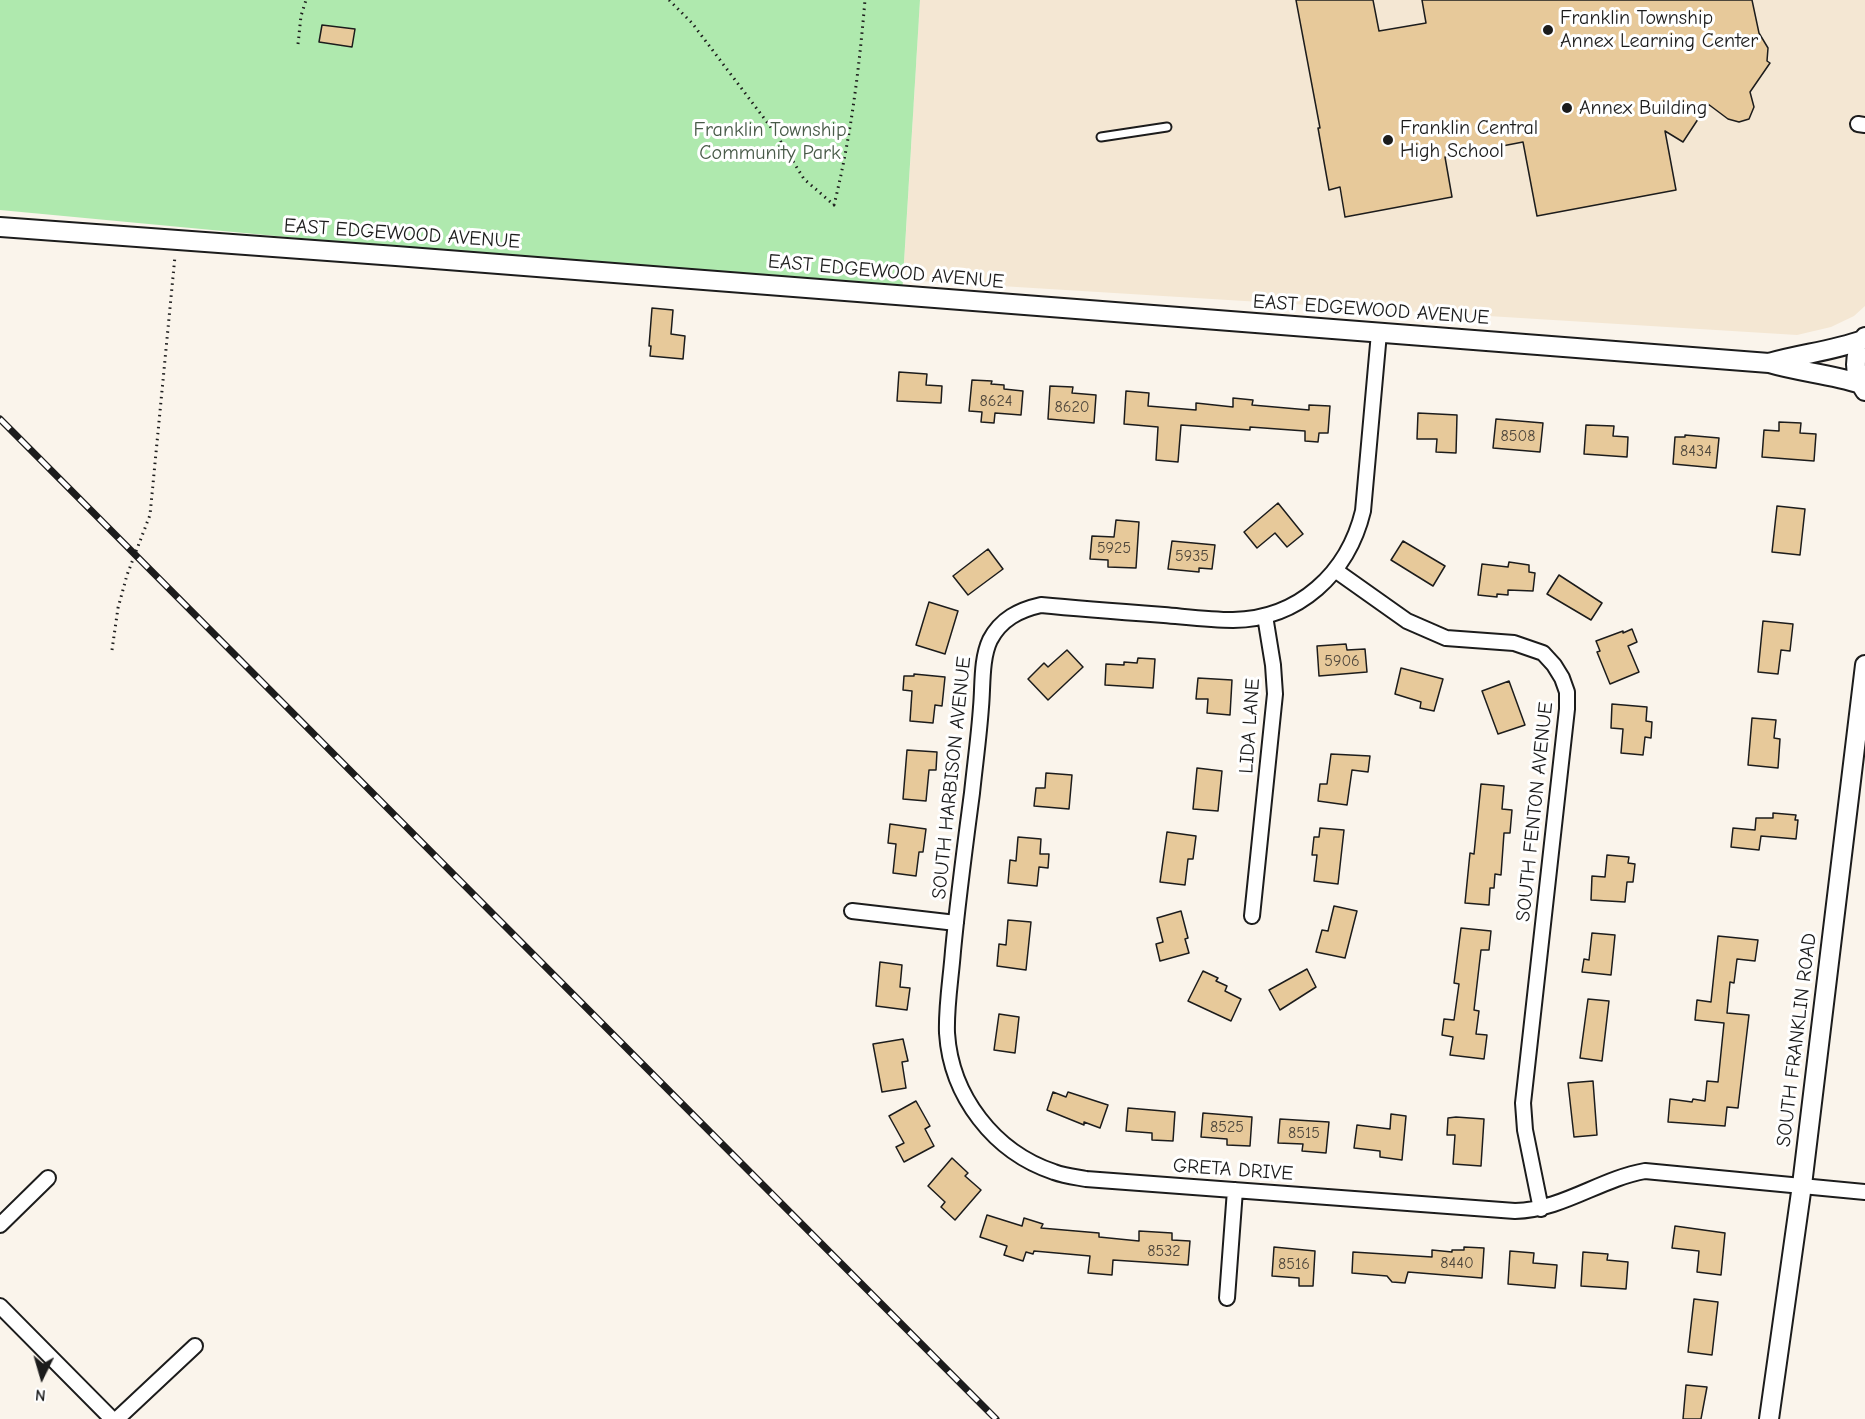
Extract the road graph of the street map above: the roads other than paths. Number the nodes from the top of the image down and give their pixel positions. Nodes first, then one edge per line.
1 (1167, 127) dead end
2 (1101, 137) dead end
3 (0, 227) edge
4 (1379, 333) junction
5 (1864, 339) edge
6 (1769, 363) junction
7 (1863, 388) edge
8 (1335, 570) junction
9 (1265, 616) junction
10 (1865, 665) edge
11 (852, 911) dead end
12 (1252, 916) dead end
13 (956, 923) junction
14 (48, 1178) dead end
15 (1802, 1185) junction
16 (1235, 1190) junction
17 (1865, 1192) edge
18 (1541, 1209) junction
19 (0, 1225) edge
20 (1227, 1298) dead end
21 (0, 1306) edge
22 (195, 1346) dead end
23 (114, 1419) edge
24 (1769, 1419) edge

1 - 2 lane
3 - 4 main road, EAST EDGEWOOD AVENUE
4 - 6 main road, EAST EDGEWOOD AVENUE
4 - 8 street
5 - 6 main road
5 - 7 main road
6 - 7 main road
8 - 9 street
8 - 18 street, SOUTH FENTON AVENUE
9 - 12 street, LIDA LANE
9 - 13 street, SOUTH HARBISON AVENUE
10 - 15 main road, SOUTH FRANKLIN ROAD
11 - 13 street
13 - 16 street, GRETA DRIVE
14 - 19 street
15 - 17 street, GRETA DRIVE
15 - 18 street, GRETA DRIVE
15 - 24 main road, SOUTH FRANKLIN ROAD
16 - 18 street, GRETA DRIVE
16 - 20 street
21 - 23 street
22 - 23 street

